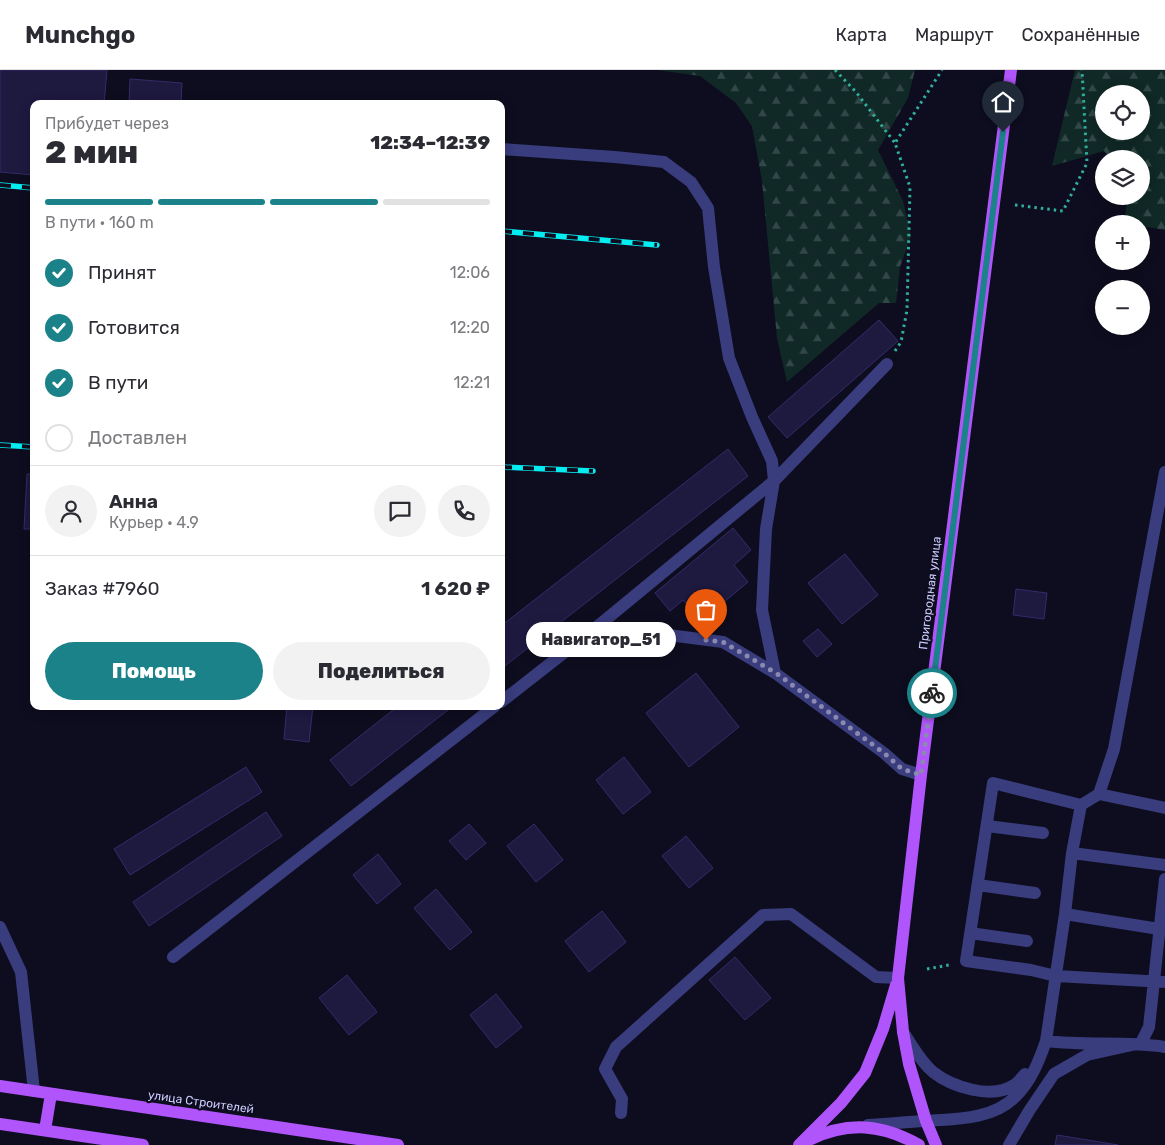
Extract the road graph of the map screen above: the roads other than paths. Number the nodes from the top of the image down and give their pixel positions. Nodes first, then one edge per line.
1 (1011, 70) edge
2 (505, 149) edge
3 (887, 364) road end
4 (1165, 472) edge
5 (774, 481) junction
6 (598, 626) junction
7 (776, 673) junction
8 (505, 699) edge
9 (490, 710) edge
10 (921, 775) junction
11 (1098, 794) junction
12 (1081, 805) junction
13 (1165, 808) edge
14 (987, 826) junction
15 (1043, 833) dead end
16 (1072, 853) junction
17 (1165, 865) edge
18 (1165, 879) edge
19 (978, 885) junction
20 (1034, 893) dead end
21 (1065, 914) junction
22 (0, 927) edge
23 (1159, 929) junction
24 (970, 933) junction
25 (1027, 941) dead end
26 (173, 957) dead end
27 (1056, 976) junction
28 (898, 978) junction
29 (1160, 982) edge
30 (903, 1032) junction
31 (1046, 1041) junction
32 (1141, 1043) junction
33 (1165, 1047) edge
34 (0, 1086) edge
35 (34, 1091) junction
36 (51, 1094) junction
37 (621, 1113) dead end
38 (926, 1121) junction
39 (0, 1124) edge
40 (849, 1127) junction
41 (45, 1130) junction
42 (143, 1145) edge
43 (398, 1145) edge
44 (799, 1145) edge
45 (919, 1145) edge
46 (936, 1145) edge
47 (1009, 1145) edge

1 - 10 main road, Пригородная улица
2 - 5 lane
3 - 5 lane
4 - 11 lane
5 - 6 lane
5 - 7 lane
6 - 7 lane
6 - 8 lane
7 - 10 lane
9 - 26 lane
10 - 28 main road, Пригородная улица
11 - 12 lane
11 - 13 lane
12 - 14 lane
12 - 16 lane
14 - 15 lane
14 - 19 lane
16 - 17 lane
16 - 21 lane
18 - 23 lane
19 - 20 lane
19 - 24 lane
21 - 23 lane
21 - 27 lane
22 - 35 lane
23 - 29 lane
24 - 25 lane
24 - 27 lane
27 - 29 lane
27 - 31 lane
28 - 30 main road, Пригородная улица
28 - 37 lane
28 - 44 main road
29 - 32 lane
30 - 31 lane
30 - 38 main road, Пригородная улица
31 - 32 lane
31 - 38 lane
32 - 33 lane
32 - 47 lane
34 - 35 main road, улица Строителей
35 - 36 main road, улица Строителей
36 - 41 main road
36 - 43 main road, улица Строителей
38 - 40 lane
38 - 46 main road, Пригородная улица
39 - 41 main road
40 - 44 main road
40 - 45 main road
41 - 42 main road

